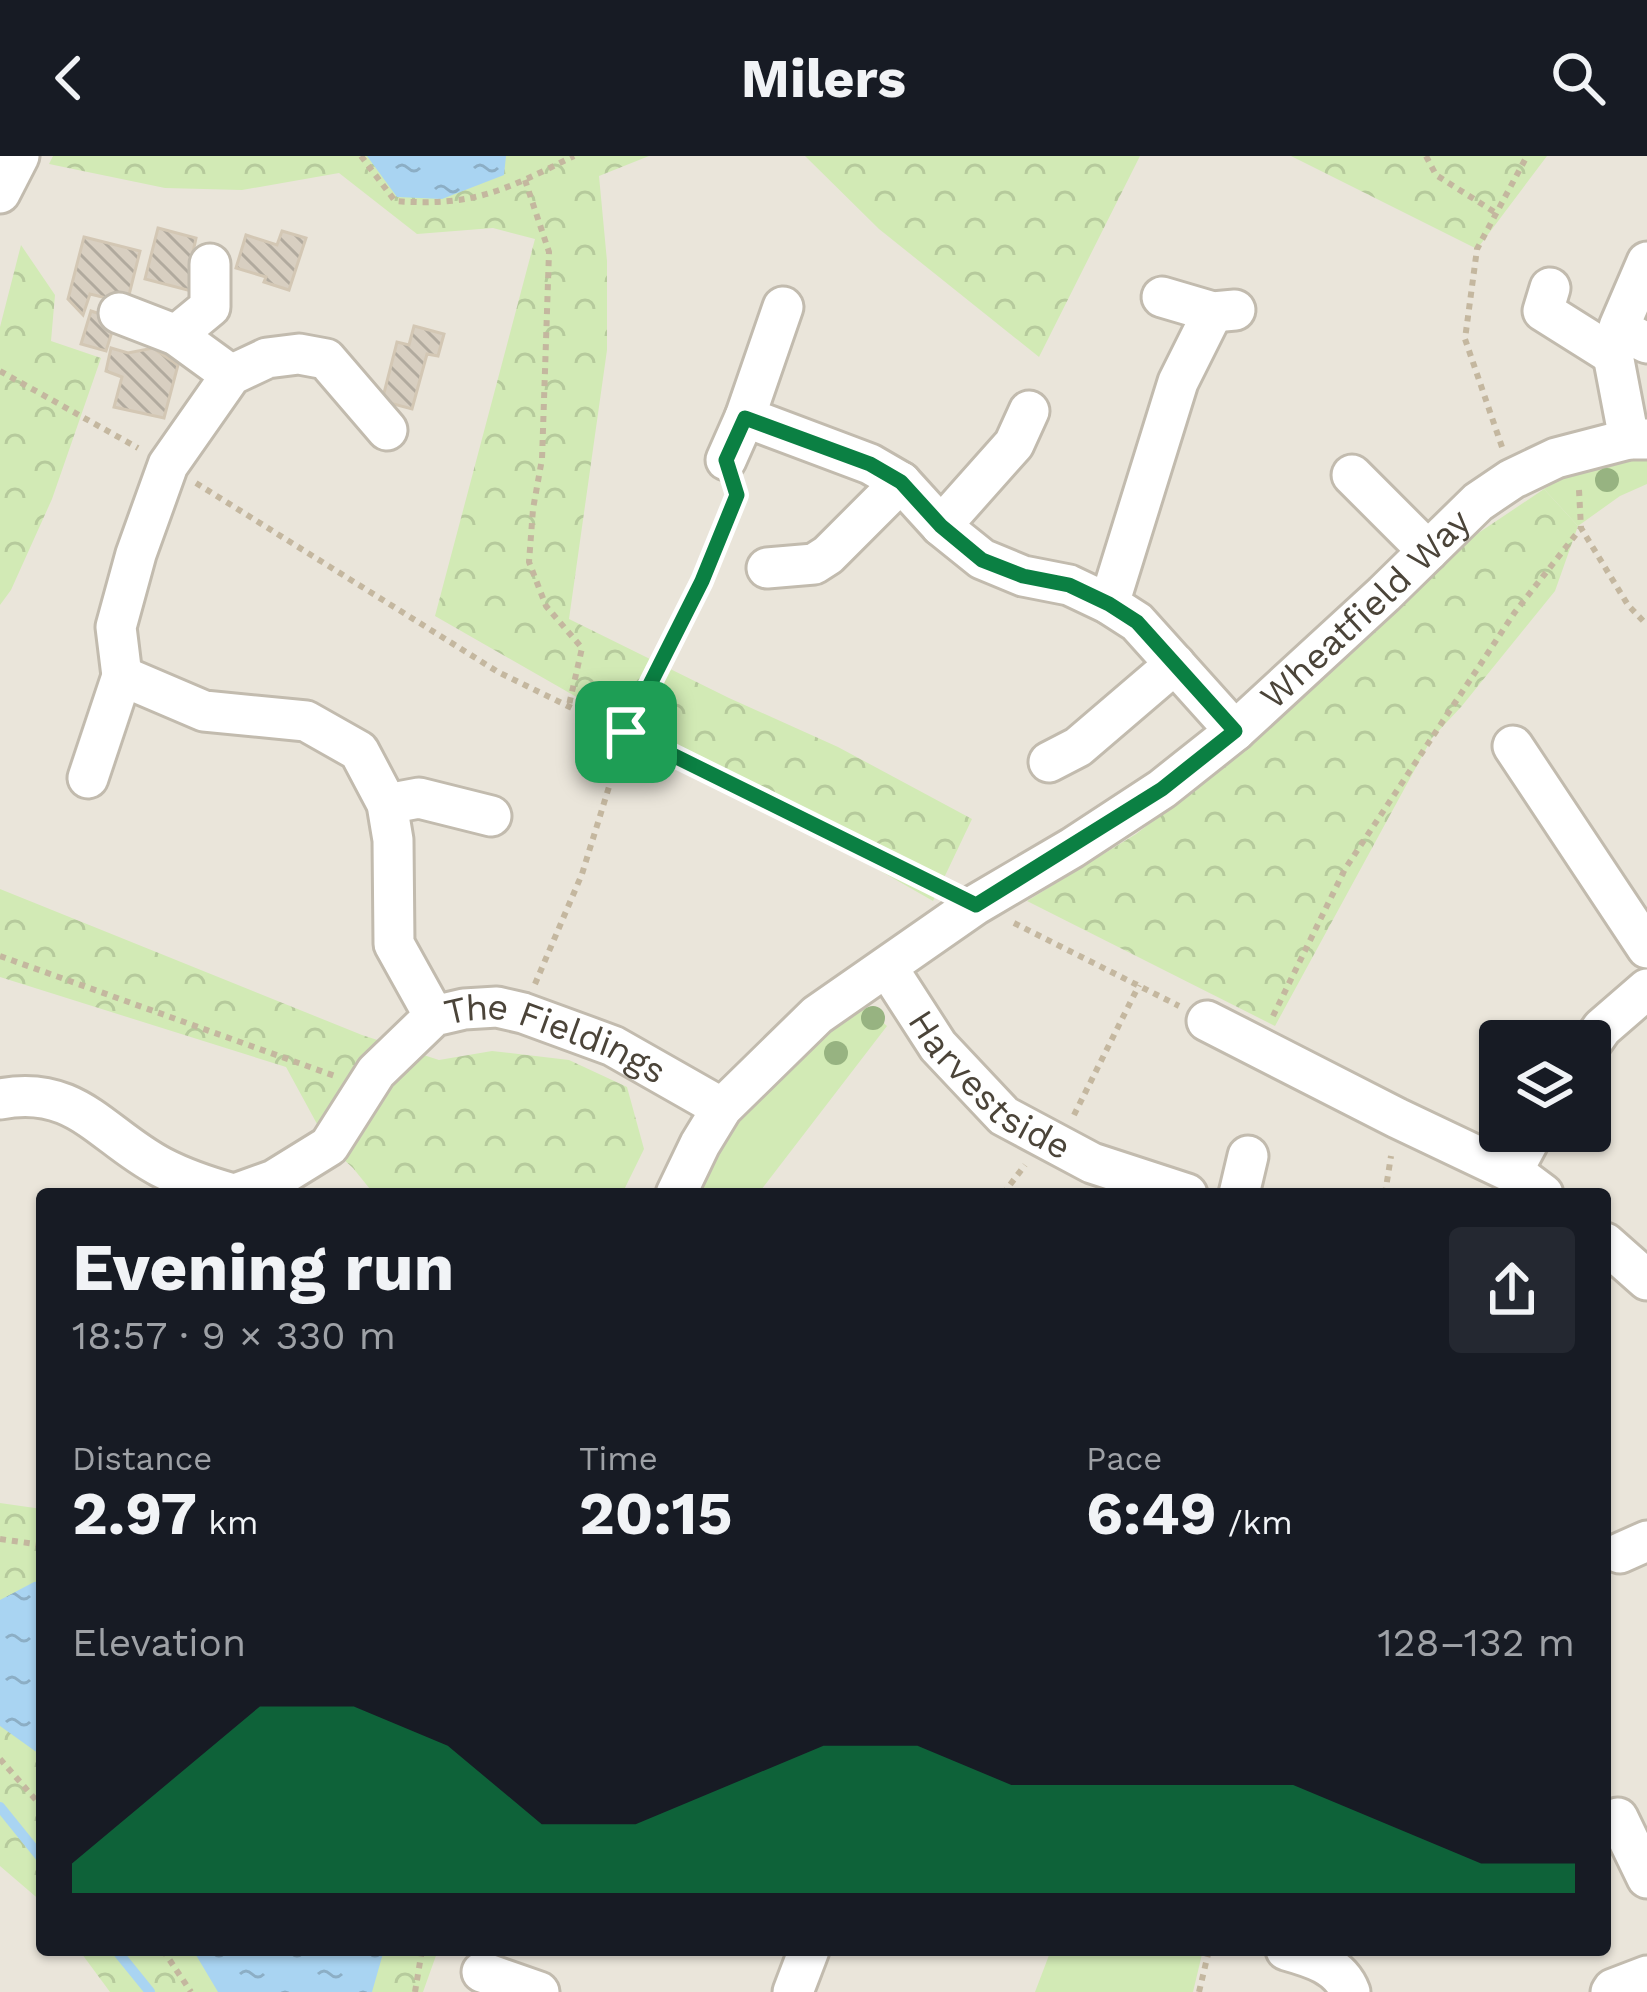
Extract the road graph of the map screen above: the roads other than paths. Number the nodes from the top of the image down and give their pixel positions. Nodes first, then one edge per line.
1 (19, 156) edge
2 (0, 193) edge
3 (1647, 262) edge
4 (210, 263) dead end
5 (1550, 288) dead end
6 (1162, 297) dead end
7 (784, 307) dead end
8 (119, 314) dead end
9 (176, 335) junction
10 (1629, 357) edge
11 (231, 375) junction
12 (1029, 411) dead end
13 (745, 418) junction
14 (386, 430) dead end
15 (1638, 439) edge
16 (726, 460) road end
17 (1352, 475) dead end
18 (901, 482) junction
19 (941, 526) junction
20 (1428, 551) junction
21 (767, 568) dead end
22 (1109, 604) junction
23 (1175, 664) junction
24 (122, 676) junction
25 (1235, 731) junction
26 (1513, 746) dead end
27 (1049, 762) dead end
28 (88, 778) dead end
29 (387, 804) junction
30 (491, 816) dead end
31 (1647, 948) edge
32 (887, 967) junction
33 (1647, 989) edge
34 (434, 1016) junction
35 (1611, 1020) edge
36 (1207, 1021) road end
37 (0, 1099) edge
38 (722, 1108) junction
39 (1531, 1152) edge
40 (1527, 1183) edge
41 (211, 1188) edge
42 (251, 1188) edge
43 (679, 1188) edge
44 (1169, 1188) edge
45 (1611, 1822) edge
46 (1647, 1878) edge
47 (806, 1956) edge
48 (1308, 1956) edge
49 (482, 1971) edge
50 (1647, 1976) edge
51 (539, 1992) edge
52 (793, 1992) edge
53 (1350, 1992) edge
54 (1611, 1992) edge

1 - 2 street
3 - 10 street
4 - 9 street
5 - 10 street
6 - 22 street
7 - 13 street
8 - 9 street
9 - 11 street
10 - 15 street
11 - 14 street
11 - 24 street
12 - 19 street
13 - 16 street
13 - 18 street
15 - 20 street, Wheatfield Way
17 - 20 street
18 - 19 street
18 - 21 street
19 - 22 street
20 - 25 street, Wheatfield Way
22 - 23 street
23 - 25 street
23 - 27 street
24 - 28 street
24 - 29 street
25 - 32 street, Wheatfield Way
26 - 31 street
29 - 30 street
29 - 34 street
32 - 38 street, Wheatfield Way
32 - 44 street, Harvestside
33 - 35 street
34 - 38 street, The Fieldings
34 - 42 street, The Fieldings
36 - 40 street
37 - 41 street, The Fieldings
38 - 43 street, Wheatfield Way
39 - 40 street
45 - 46 street
47 - 52 street
48 - 53 street
49 - 51 street
50 - 54 street

